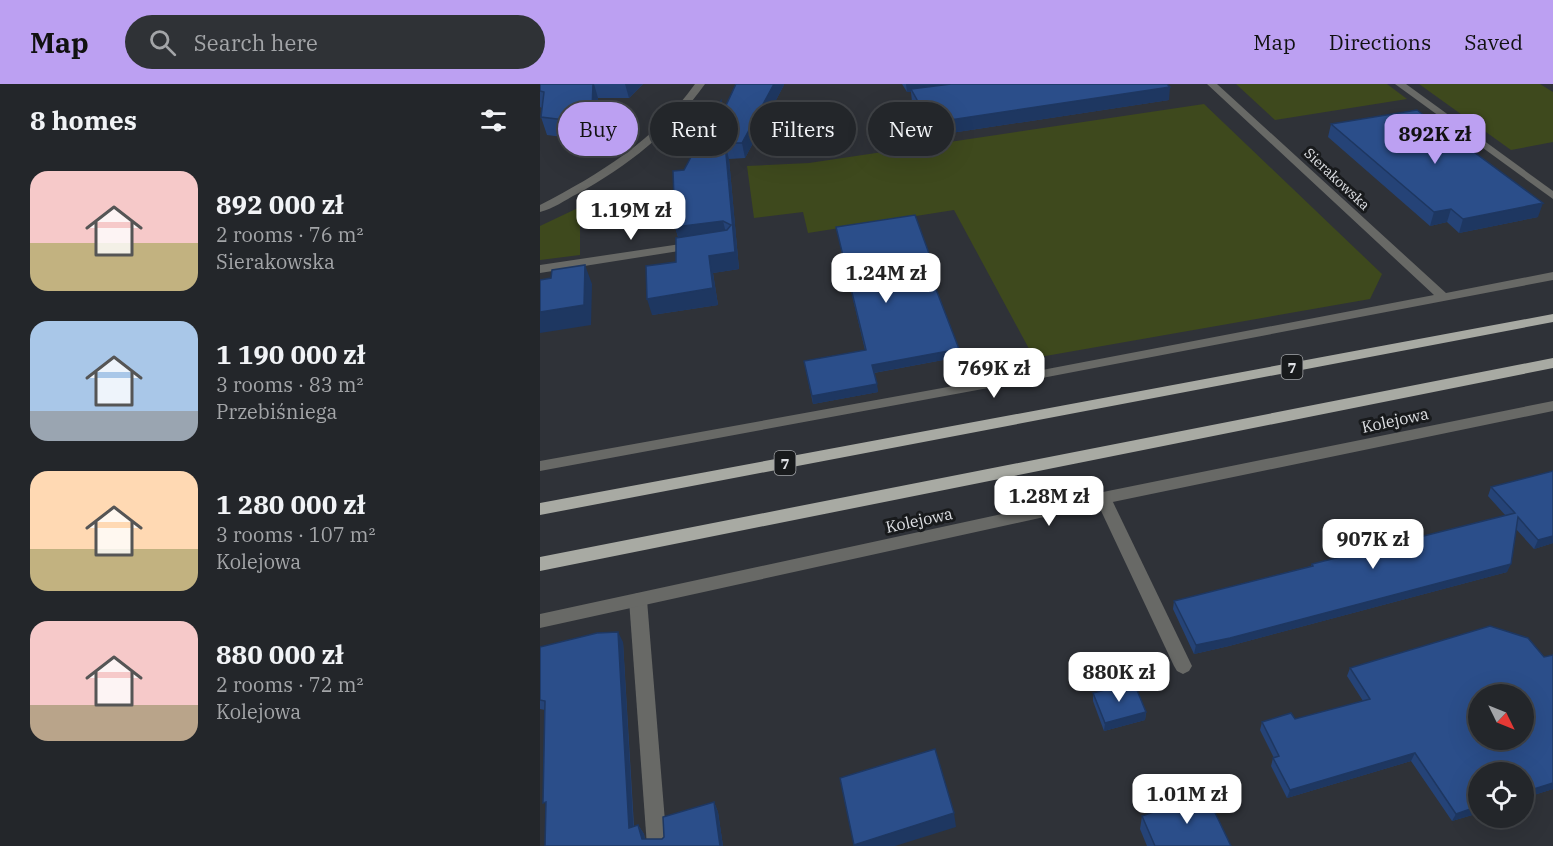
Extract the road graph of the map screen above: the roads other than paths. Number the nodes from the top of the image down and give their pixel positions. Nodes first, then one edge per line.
1 (700, 84) edge
2 (1212, 84) edge
3 (1400, 84) edge
4 (1553, 196) edge
5 (540, 209) edge
6 (703, 245) edge
7 (540, 269) edge
8 (1553, 276) edge
9 (1442, 296) junction
10 (1553, 318) edge
11 (1553, 363) edge
12 (1553, 406) edge
13 (540, 465) edge
14 (1103, 498) junction
15 (540, 509) edge
16 (540, 564) edge
17 (638, 600) junction
18 (540, 621) edge
19 (1183, 666) dead end
20 (657, 846) edge

1 - 5 street
2 - 9 street, Sierakowska
3 - 4 street
6 - 7 street
8 - 9 street
9 - 13 street
10 - 15 highway, 7
11 - 16 highway, Kolejowa
12 - 14 street, Kolejowa
14 - 17 street, Kolejowa
14 - 19 street
17 - 18 street, Kolejowa
17 - 20 street

